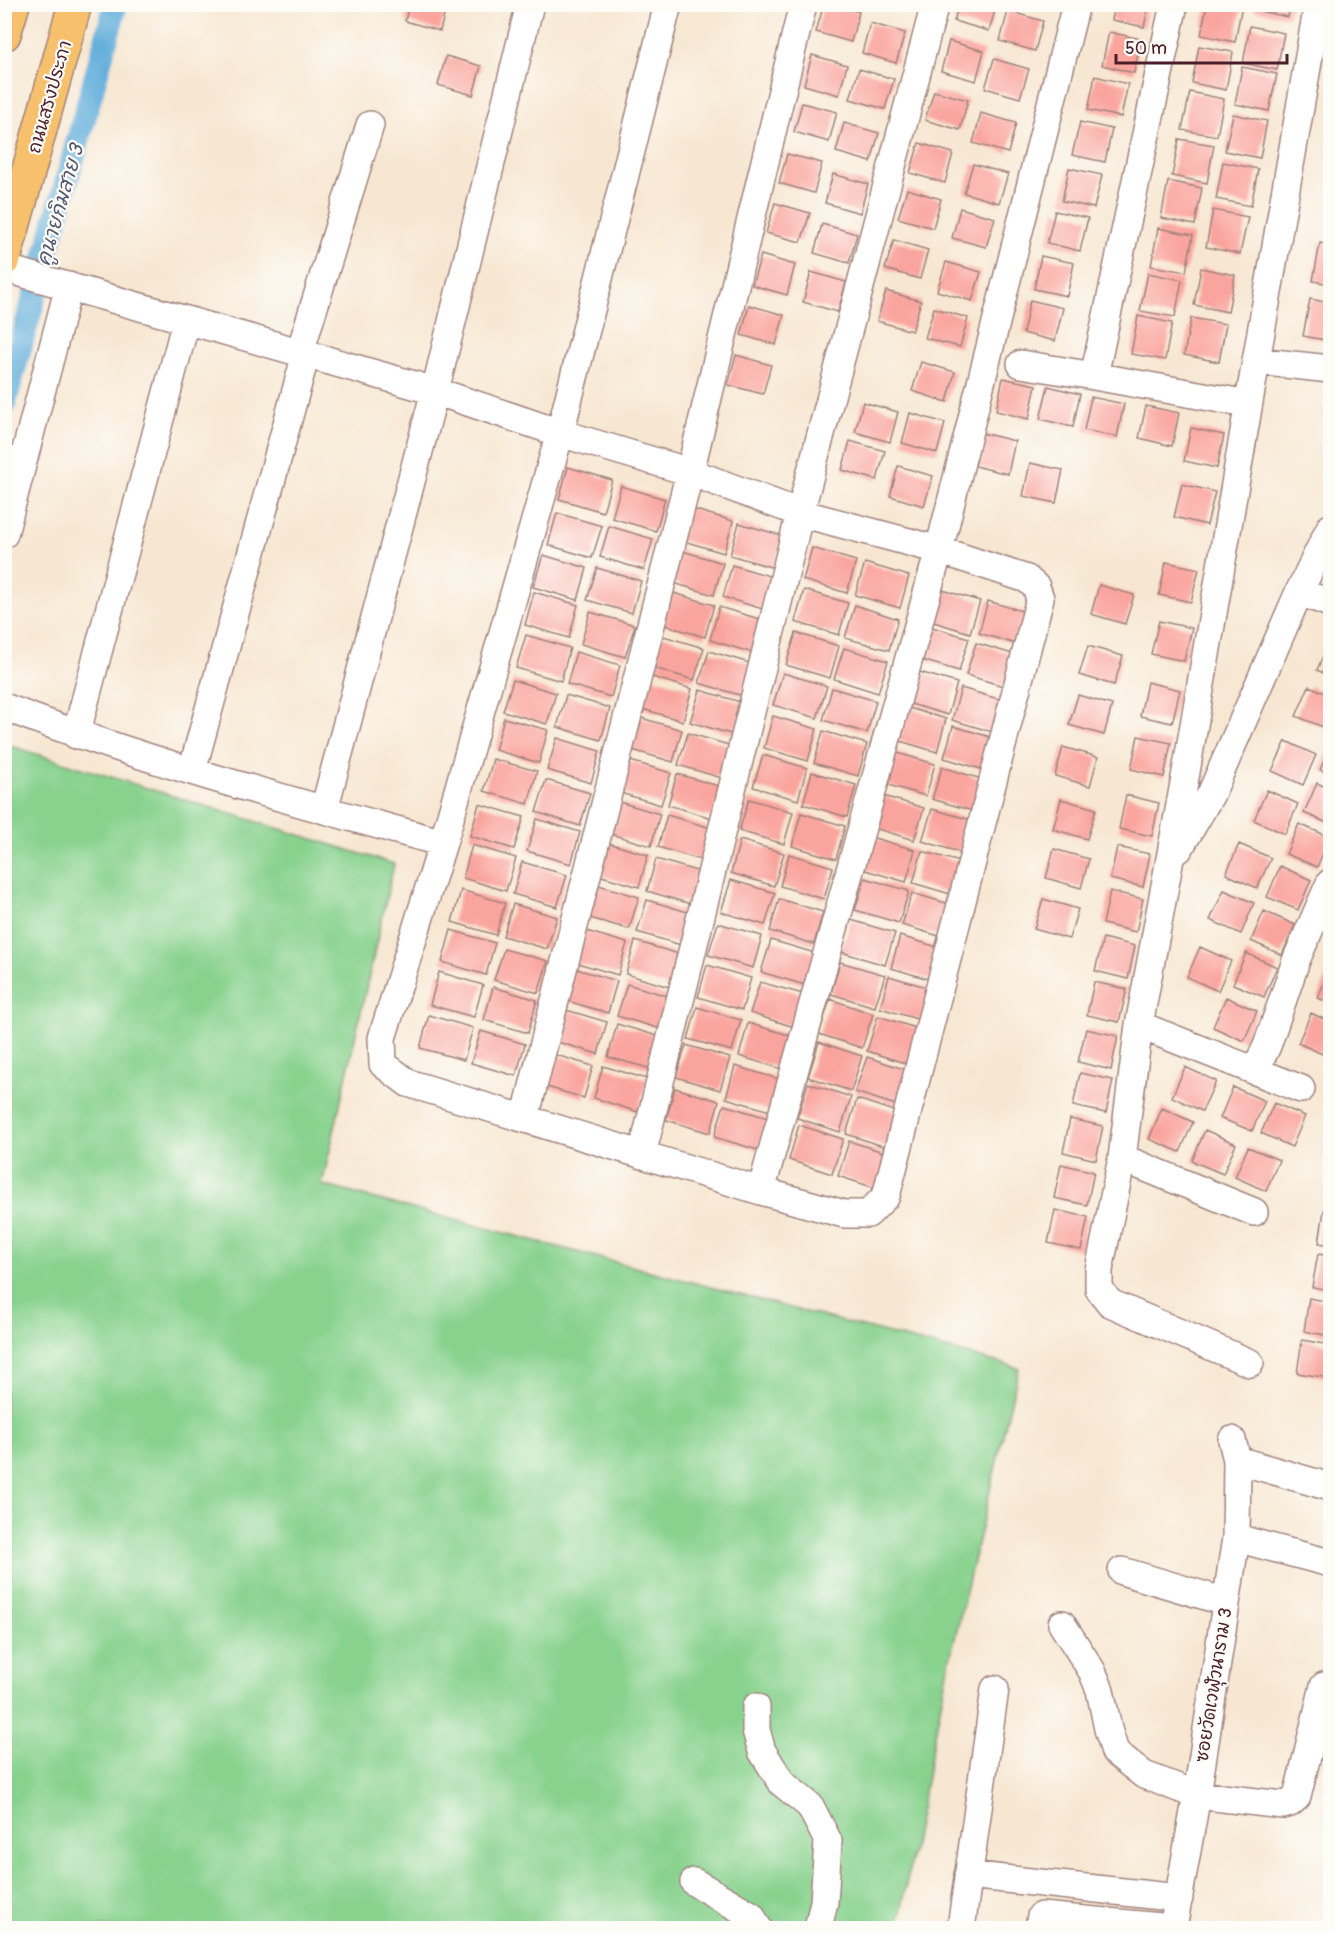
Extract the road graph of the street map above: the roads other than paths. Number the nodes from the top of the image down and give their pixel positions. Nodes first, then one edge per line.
1 (13, 4) edge
2 (75, 4) edge
3 (530, 4) edge
4 (668, 4) edge
5 (802, 4) edge
6 (936, 4) edge
7 (1076, 4) edge
8 (1174, 4) edge
9 (1318, 4) edge
10 (4, 34) edge
11 (370, 125) dead end
12 (11, 267) edge
13 (64, 284) junction
14 (186, 321) junction
15 (303, 353) junction
16 (1256, 360) junction
17 (1021, 364) dead end
18 (1330, 369) edge
19 (1094, 376) junction
20 (435, 391) junction
21 (1248, 404) junction
22 (560, 433) junction
23 (690, 472) junction
24 (800, 513) junction
25 (1330, 528) edge
26 (4, 534) edge
27 (939, 550) junction
28 (1299, 592) junction
29 (1330, 603) edge
30 (4, 707) edge
31 (76, 735) junction
32 (192, 771) junction
33 (324, 810) junction
34 (443, 843) junction
35 (1169, 866) junction
36 (1330, 883) edge
37 (1139, 1025) junction
38 (1254, 1070) junction
39 (1301, 1089) dead end
40 (525, 1118) junction
41 (642, 1155) junction
42 (1122, 1158) junction
43 (761, 1191) junction
44 (1254, 1212) dead end
45 (1250, 1363) dead end
46 (1330, 1487) edge
47 (1236, 1538) junction
48 (1330, 1563) edge
49 (1122, 1571) dead end
50 (1226, 1602) junction
51 (1062, 1624) dead end
52 (1323, 1686) dead end
53 (995, 1689) dead end
54 (756, 1707) dead end
55 (1197, 1795) junction
56 (968, 1875) junction
57 (694, 1882) dead end
58 (1179, 1898) junction
59 (1173, 1928) edge
60 (758, 1929) edge
61 (818, 1929) edge
62 (961, 1929) edge
63 (1039, 1929) edge

1 - 10 main road
2 - 12 main road, ถนนสรงประภา
3 - 20 street
4 - 22 street
5 - 23 street
6 - 24 street
7 - 27 street
8 - 19 street
9 - 16 street
11 - 15 street
12 - 13 street
13 - 14 street
13 - 26 street
14 - 15 street
14 - 31 street
15 - 20 street
15 - 32 street
16 - 18 street
16 - 21 street
17 - 19 street
19 - 21 street
20 - 22 street
20 - 33 street
21 - 35 street
22 - 23 street
22 - 34 street
23 - 24 street
23 - 40 street
24 - 27 street
24 - 41 street
25 - 28 street
27 - 43 street
27 - 43 street
28 - 29 street
28 - 35 street
30 - 31 street
31 - 32 street
32 - 33 street
33 - 34 street
34 - 40 street
35 - 37 street
36 - 38 street
37 - 38 street
37 - 42 street
38 - 39 street
40 - 41 street
41 - 43 street
42 - 44 street
42 - 45 street
46 - 47 street, ซอยวัดเวฬุวนาราม 3
47 - 48 street
47 - 50 street, ซอยวัดเวฬุวนาราม 3
49 - 50 street
50 - 55 street, ซอยวัดเวฬุวนาราม 3
51 - 55 street
52 - 55 street
53 - 56 street
54 - 61 street
55 - 58 street, ซอยวัดเวฬุวนาราม 3
56 - 58 street
56 - 62 street
57 - 60 street
58 - 59 street, ซอยวัดเวฬุวนาราม 3
59 - 63 street

